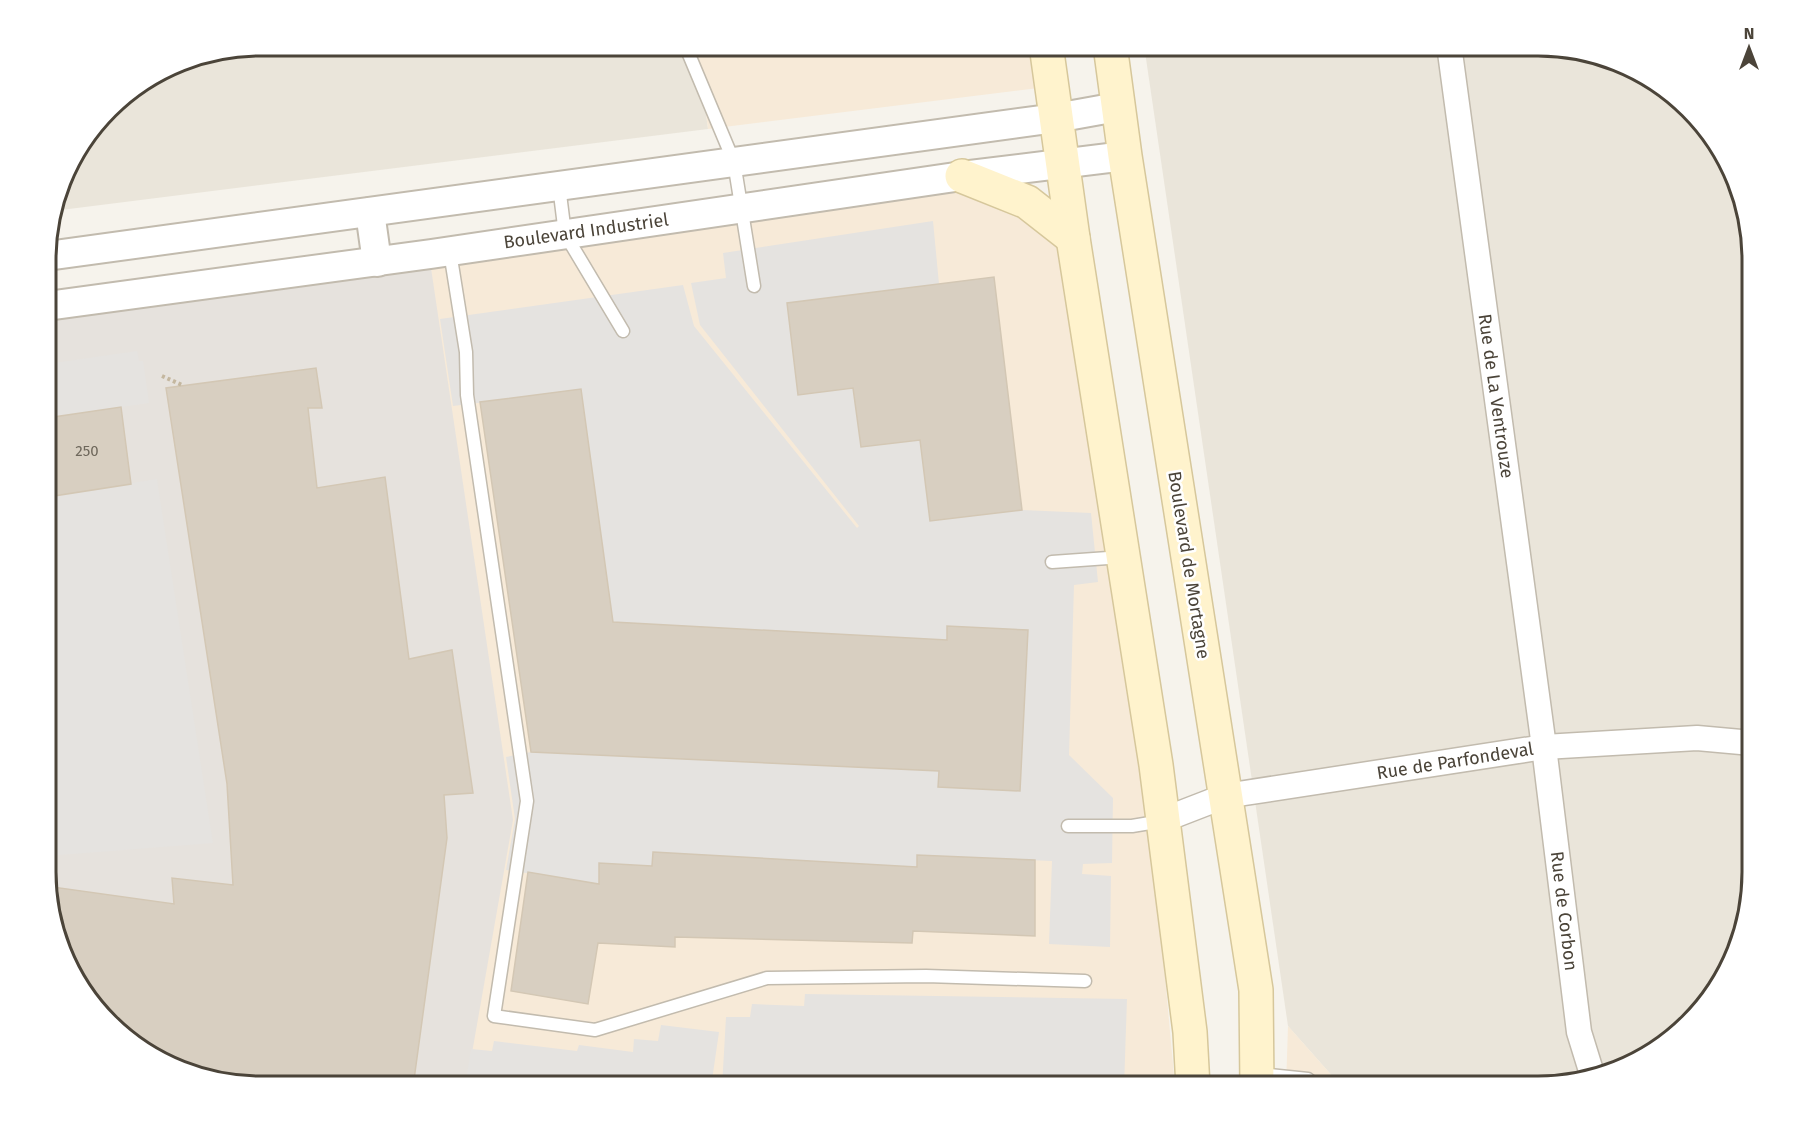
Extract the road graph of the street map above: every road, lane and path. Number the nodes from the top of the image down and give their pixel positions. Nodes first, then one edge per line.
1 (689, 56) edge
2 (1048, 56) edge
3 (1111, 56) edge
4 (1450, 56) edge
5 (1118, 106) junction
6 (1056, 118) junction
7 (877, 142) junction
8 (1125, 156) junction
9 (734, 162) junction
10 (1063, 164) junction
11 (963, 176) junction
12 (559, 186) junction
13 (885, 188) junction
14 (742, 208) junction
15 (370, 212) junction
16 (565, 234) junction
17 (1073, 238) junction
18 (450, 252) junction
19 (56, 255) edge
20 (377, 262) junction
21 (754, 286) dead end
22 (56, 305) edge
23 (623, 331) dead end
24 (162, 376) dead end
25 (182, 386) dead end
26 (1122, 557) junction
27 (1052, 562) dead end
28 (1741, 742) edge
29 (1544, 747) junction
30 (1225, 796) junction
31 (1163, 820) junction
32 (1068, 826) dead end
33 (1085, 981) dead end
34 (1591, 1070) edge
35 (1192, 1076) edge
36 (1257, 1076) edge

1 - 9 lane
2 - 6 main road
3 - 5 main road, Boulevard de Mortagne
4 - 29 street, Rue de La Ventrouze
5 - 6 street
5 - 8 main road, Boulevard de Mortagne
6 - 7 street
6 - 10 main road
7 - 9 street
7 - 13 street
8 - 10 street, Boulevard Industriel
8 - 30 main road, Boulevard de Mortagne
9 - 12 street
9 - 14 lane
10 - 11 street, Boulevard Industriel
10 - 17 main road
11 - 13 street, Boulevard Industriel
11 - 17 main road
12 - 15 street
12 - 16 lane
13 - 14 street, Boulevard Industriel
14 - 16 street, Boulevard Industriel
14 - 21 lane
15 - 19 street
15 - 20 street
16 - 18 street, Boulevard Industriel
16 - 23 lane
17 - 26 main road
18 - 20 street, Boulevard Industriel
18 - 33 lane
20 - 22 street, Boulevard Industriel
24 - 25 path
26 - 27 lane
26 - 31 main road
28 - 29 street, Rue de Parfondeval
29 - 30 street, Rue de Parfondeval
29 - 34 street, Rue de Corbon
30 - 31 street, Rue de Parfondeval
30 - 36 main road, Boulevard de Mortagne
31 - 32 lane
31 - 35 main road

